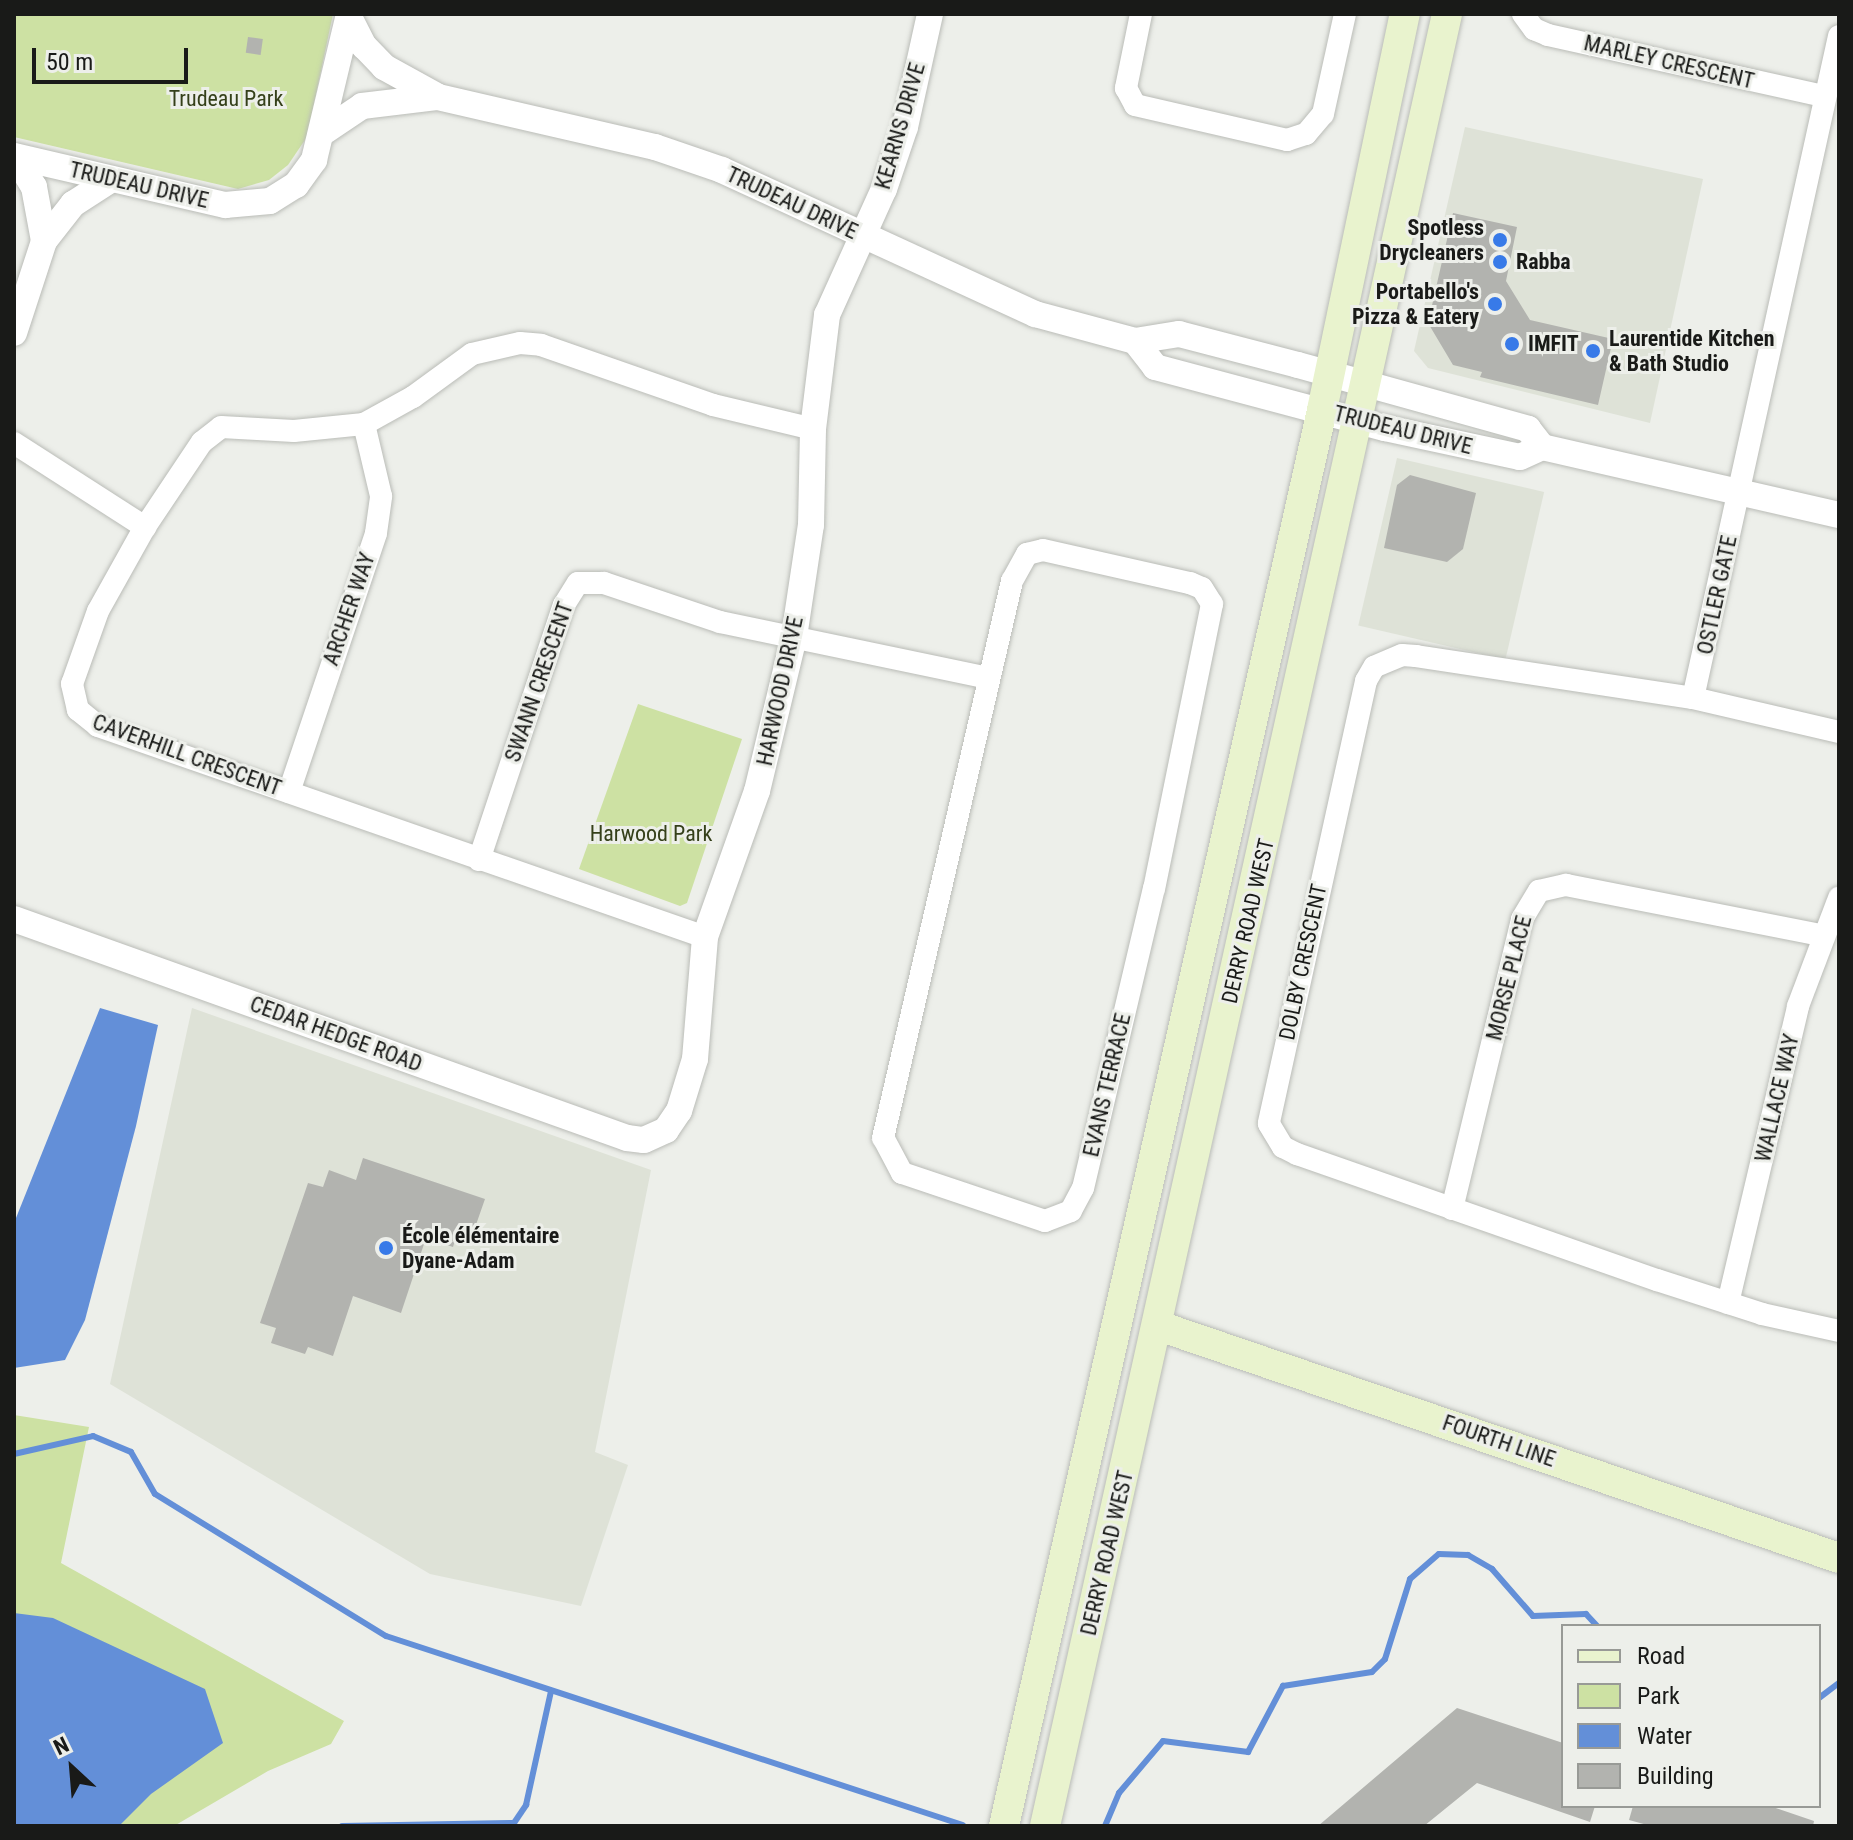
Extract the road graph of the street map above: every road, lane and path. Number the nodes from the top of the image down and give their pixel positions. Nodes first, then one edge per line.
1 (930, 14) edge
2 (1141, 14) edge
3 (1345, 14) edge
4 (1405, 14) edge
5 (1447, 14) edge
6 (1523, 14) edge
7 (349, 16) edge
8 (1839, 36) edge
9 (1823, 96) junction
10 (438, 97) junction
11 (322, 133) junction
12 (14, 156) edge
13 (112, 179) junction
14 (861, 235) junction
15 (44, 241) junction
16 (14, 333) edge
17 (1135, 341) junction
18 (1329, 374) junction
19 (1367, 385) junction
20 (1322, 410) junction
21 (1361, 420) junction
22 (364, 424) junction
23 (813, 429) junction
24 (14, 443) edge
25 (1542, 447) junction
26 (1739, 492) junction
27 (1839, 515) edge
28 (145, 527) junction
29 (794, 637) junction
30 (987, 678) junction
31 (1693, 698) junction
32 (1839, 732) edge
33 (289, 792) junction
34 (479, 860) junction
35 (1839, 898) edge
36 (14, 919) edge
37 (1821, 935) junction
38 (705, 937) junction
39 (660, 1135) joint
40 (1452, 1209) junction
41 (1728, 1303) junction
42 (1159, 1326) junction
43 (1839, 1331) edge
44 (1839, 1558) edge
45 (1007, 1813) edge
46 (1047, 1817) edge

1 - 14 street, KEARNS DRIVE
2 - 3 street
4 - 18 main road, DERRY ROAD WEST
5 - 19 main road, DERRY ROAD WEST
6 - 9 street, MARLEY CRESCENT
7 - 10 street, TRUDEAU DRIVE
7 - 11 street, TRUDEAU DRIVE
8 - 9 street, OSTLER GATE
9 - 26 street, OSTLER GATE
10 - 11 street, TRUDEAU DRIVE
10 - 14 street, TRUDEAU DRIVE
11 - 13 street, TRUDEAU DRIVE
12 - 13 street, TRUDEAU DRIVE
12 - 15 street
13 - 15 street
14 - 17 street, TRUDEAU DRIVE
14 - 23 street, HARWOOD DRIVE
15 - 16 street
17 - 18 street, TRUDEAU DRIVE
17 - 20 street, TRUDEAU DRIVE
18 - 19 street, TRUDEAU DRIVE
18 - 20 main road, DERRY ROAD WEST
19 - 21 main road, DERRY ROAD WEST
19 - 25 street, TRUDEAU DRIVE
20 - 21 street, TRUDEAU DRIVE
20 - 45 main road, DERRY ROAD WEST
21 - 25 street, TRUDEAU DRIVE
21 - 42 main road, DERRY ROAD WEST
22 - 23 street, CAVERHILL CRESCENT
22 - 28 street, CAVERHILL CRESCENT
22 - 33 street, ARCHER WAY
23 - 29 street, HARWOOD DRIVE
24 - 28 street
25 - 26 street, TRUDEAU DRIVE
26 - 27 street, TRUDEAU DRIVE
26 - 31 street, OSTLER GATE
28 - 33 street, CAVERHILL CRESCENT
29 - 30 street
29 - 34 street, SWANN CRESCENT
29 - 38 street, HARWOOD DRIVE
30 - 30 street, EVANS TERRACE
31 - 32 street, DOLBY CRESCENT
31 - 40 street, DOLBY CRESCENT
33 - 34 street, CAVERHILL CRESCENT
34 - 38 street, CAVERHILL CRESCENT
35 - 37 street, WALLACE WAY
36 - 39 street, CEDAR HEDGE ROAD
37 - 40 street, MORSE PLACE
37 - 41 street, WALLACE WAY
38 - 39 street, HARWOOD DRIVE
40 - 41 street, DOLBY CRESCENT
41 - 43 street, DOLBY CRESCENT
42 - 44 main road, FOURTH LINE
42 - 46 main road, DERRY ROAD WEST

